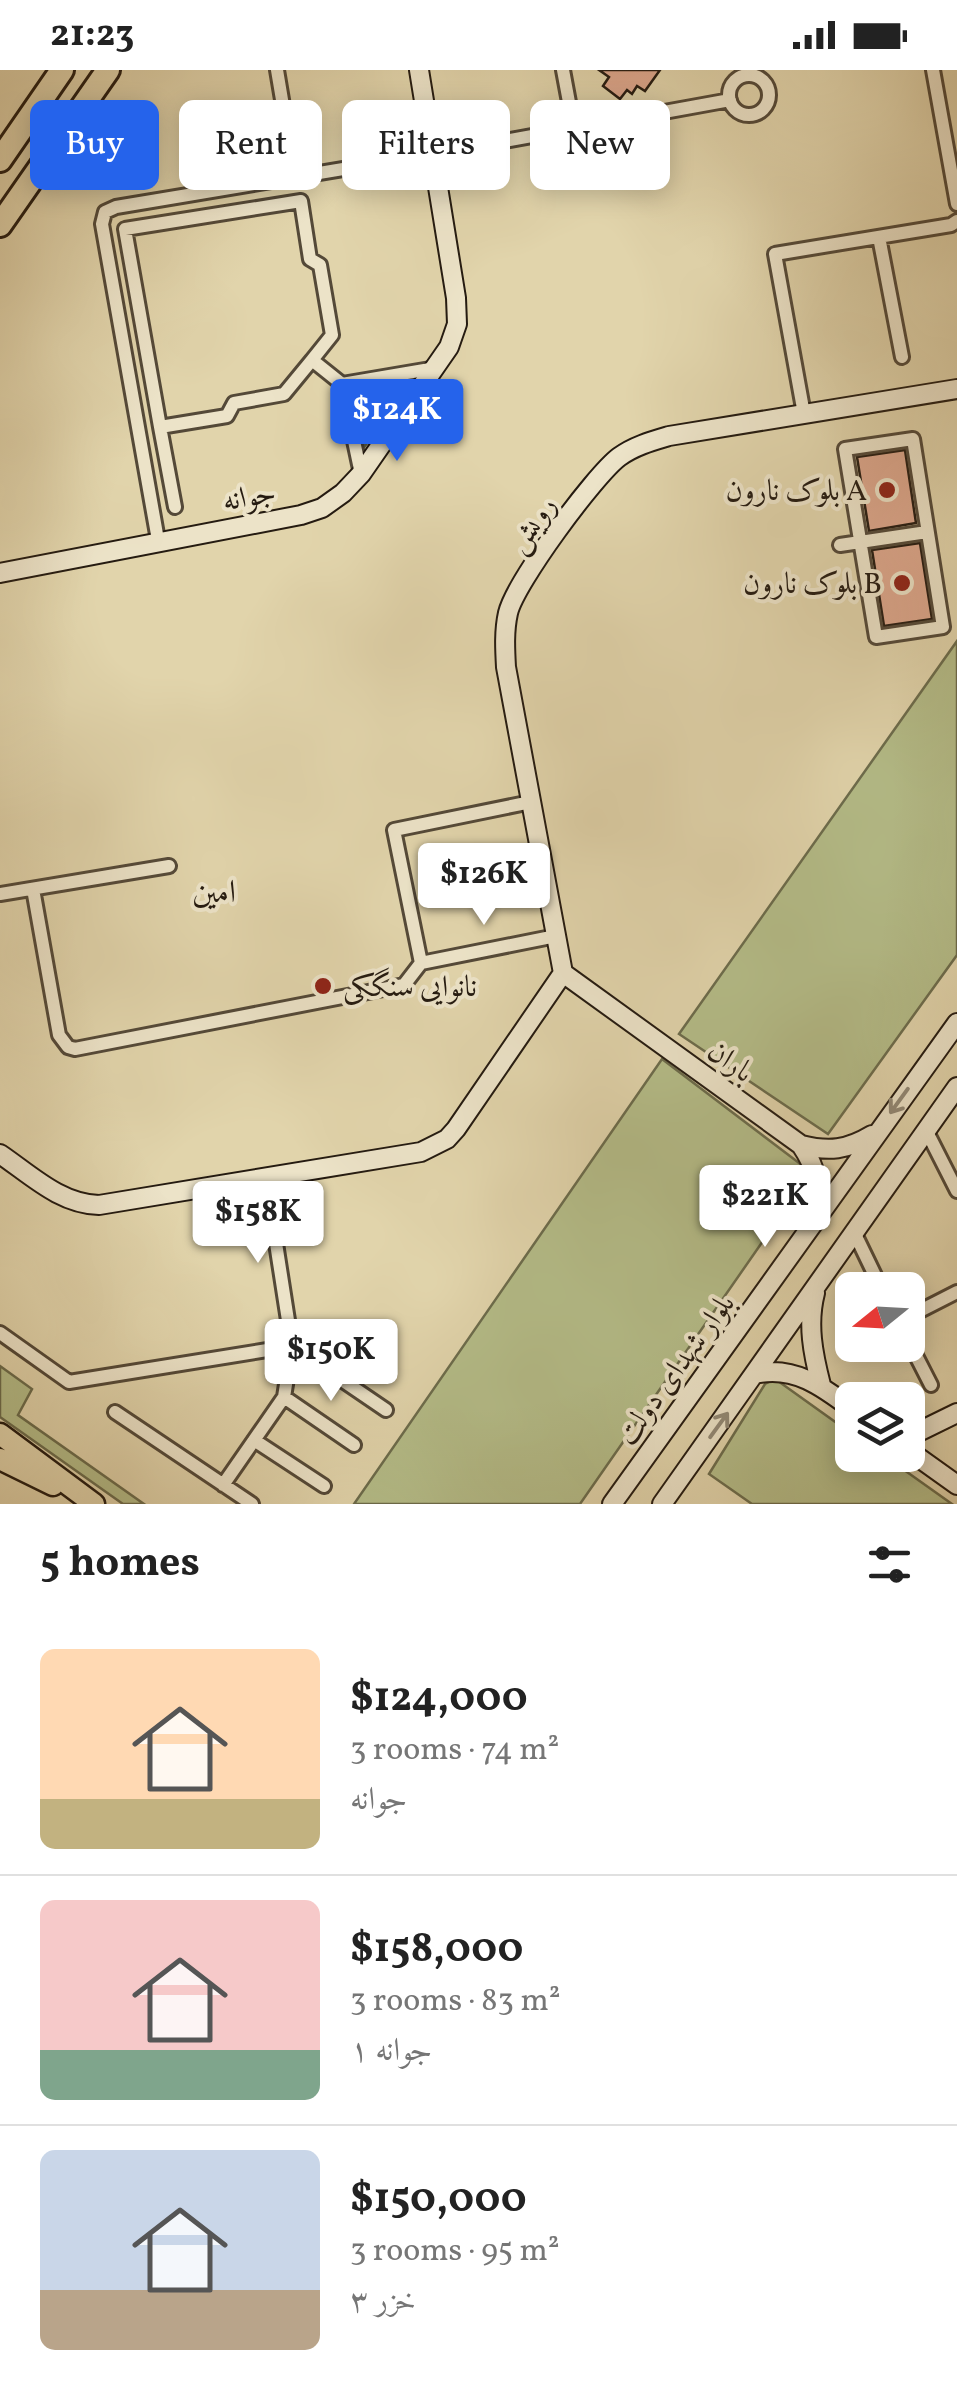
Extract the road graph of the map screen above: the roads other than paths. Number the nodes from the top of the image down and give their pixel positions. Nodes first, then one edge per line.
1 (62, 70) edge
2 (108, 70) edge
3 (276, 70) edge
4 (419, 70) edge
5 (563, 70) edge
6 (933, 70) edge
7 (746, 73) edge
8 (281, 100) edge
9 (424, 100) edge
10 (569, 100) edge
11 (730, 100) junction
12 (670, 111) edge
13 (0, 160) edge
14 (217, 190) edge
15 (439, 190) edge
16 (957, 204) edge
17 (957, 222) edge
18 (0, 226) edge
19 (879, 237) junction
20 (902, 357) dead end
21 (312, 360) junction
22 (436, 368) junction
23 (342, 384) junction
24 (957, 389) edge
25 (804, 414) junction
26 (160, 426) junction
27 (360, 474) junction
28 (175, 507) dead end
29 (928, 532) junction
30 (158, 540) junction
31 (860, 542) junction
32 (840, 545) dead end
33 (0, 572) edge
34 (531, 802) junction
35 (168, 866) dead end
36 (34, 889) junction
37 (0, 894) edge
38 (556, 936) junction
39 (421, 963) junction
40 (563, 973) junction
41 (957, 1023) edge
42 (957, 1087) edge
43 (926, 1130) junction
44 (877, 1132) junction
45 (800, 1145) junction
46 (0, 1154) edge
47 (266, 1179) junction
48 (957, 1191) edge
49 (812, 1223) junction
50 (855, 1234) junction
51 (873, 1272) edge
52 (817, 1284) junction
53 (957, 1292) edge
54 (925, 1308) edge
55 (0, 1333) edge
56 (292, 1346) junction
57 (919, 1362) edge
58 (756, 1374) junction
59 (930, 1385) dead end
60 (821, 1386) junction
61 (835, 1396) edge
62 (284, 1397) junction
63 (386, 1410) dead end
64 (116, 1412) dead end
65 (957, 1413) edge
66 (925, 1429) edge
67 (0, 1434) edge
68 (254, 1440) junction
69 (354, 1446) dead end
70 (0, 1460) edge
71 (925, 1462) edge
72 (223, 1484) junction
73 (957, 1485) edge
74 (324, 1486) dead end
75 (93, 1504) edge
76 (252, 1504) edge
77 (612, 1504) edge
78 (662, 1504) edge

1 - 13 highway
2 - 18 highway
3 - 8 street
4 - 9 street, جوانه
5 - 10 street
6 - 16 street
7 - 11 street
7 - 11 street
11 - 12 street
14 - 30 street
15 - 22 street, جوانه
17 - 19 street
19 - 20 street
19 - 25 street
21 - 23 street
21 - 26 street
21 - 26 street
22 - 23 street
22 - 27 street, جوانه
23 - 27 street
24 - 25 street, رویش
25 - 34 street, رویش
26 - 28 street
27 - 30 street, جوانه
29 - 31 street
29 - 31 street
29 - 31 street
30 - 33 street, جوانه
31 - 32 street
34 - 38 street, رویش
34 - 39 street
35 - 36 street
36 - 37 street
36 - 39 street
38 - 39 street
38 - 40 street, رویش
40 - 45 street, باران
40 - 47 street
41 -> 44 street, بلوار شهدای دولت
42 - 43 street
43 - 48 street
43 - 50 street
44 - 45 street
44 - 49 street, بلوار شهدای دولت
45 - 49 street
46 - 47 street
47 - 56 street
49 - 77 street, بلوار شهدای دولت
50 - 51 street
50 - 52 street
52 - 58 street
52 - 60 street
53 - 54 street
55 - 56 street
56 - 62 street
56 - 63 street
57 - 59 street
58 - 60 street
78 -> 58 street
60 - 61 street
62 - 68 street
62 - 69 street
64 - 72 street
65 - 66 street
67 - 75 main road
68 - 72 street
68 - 74 street
70 - 75 main road
71 - 73 street
72 - 76 street

